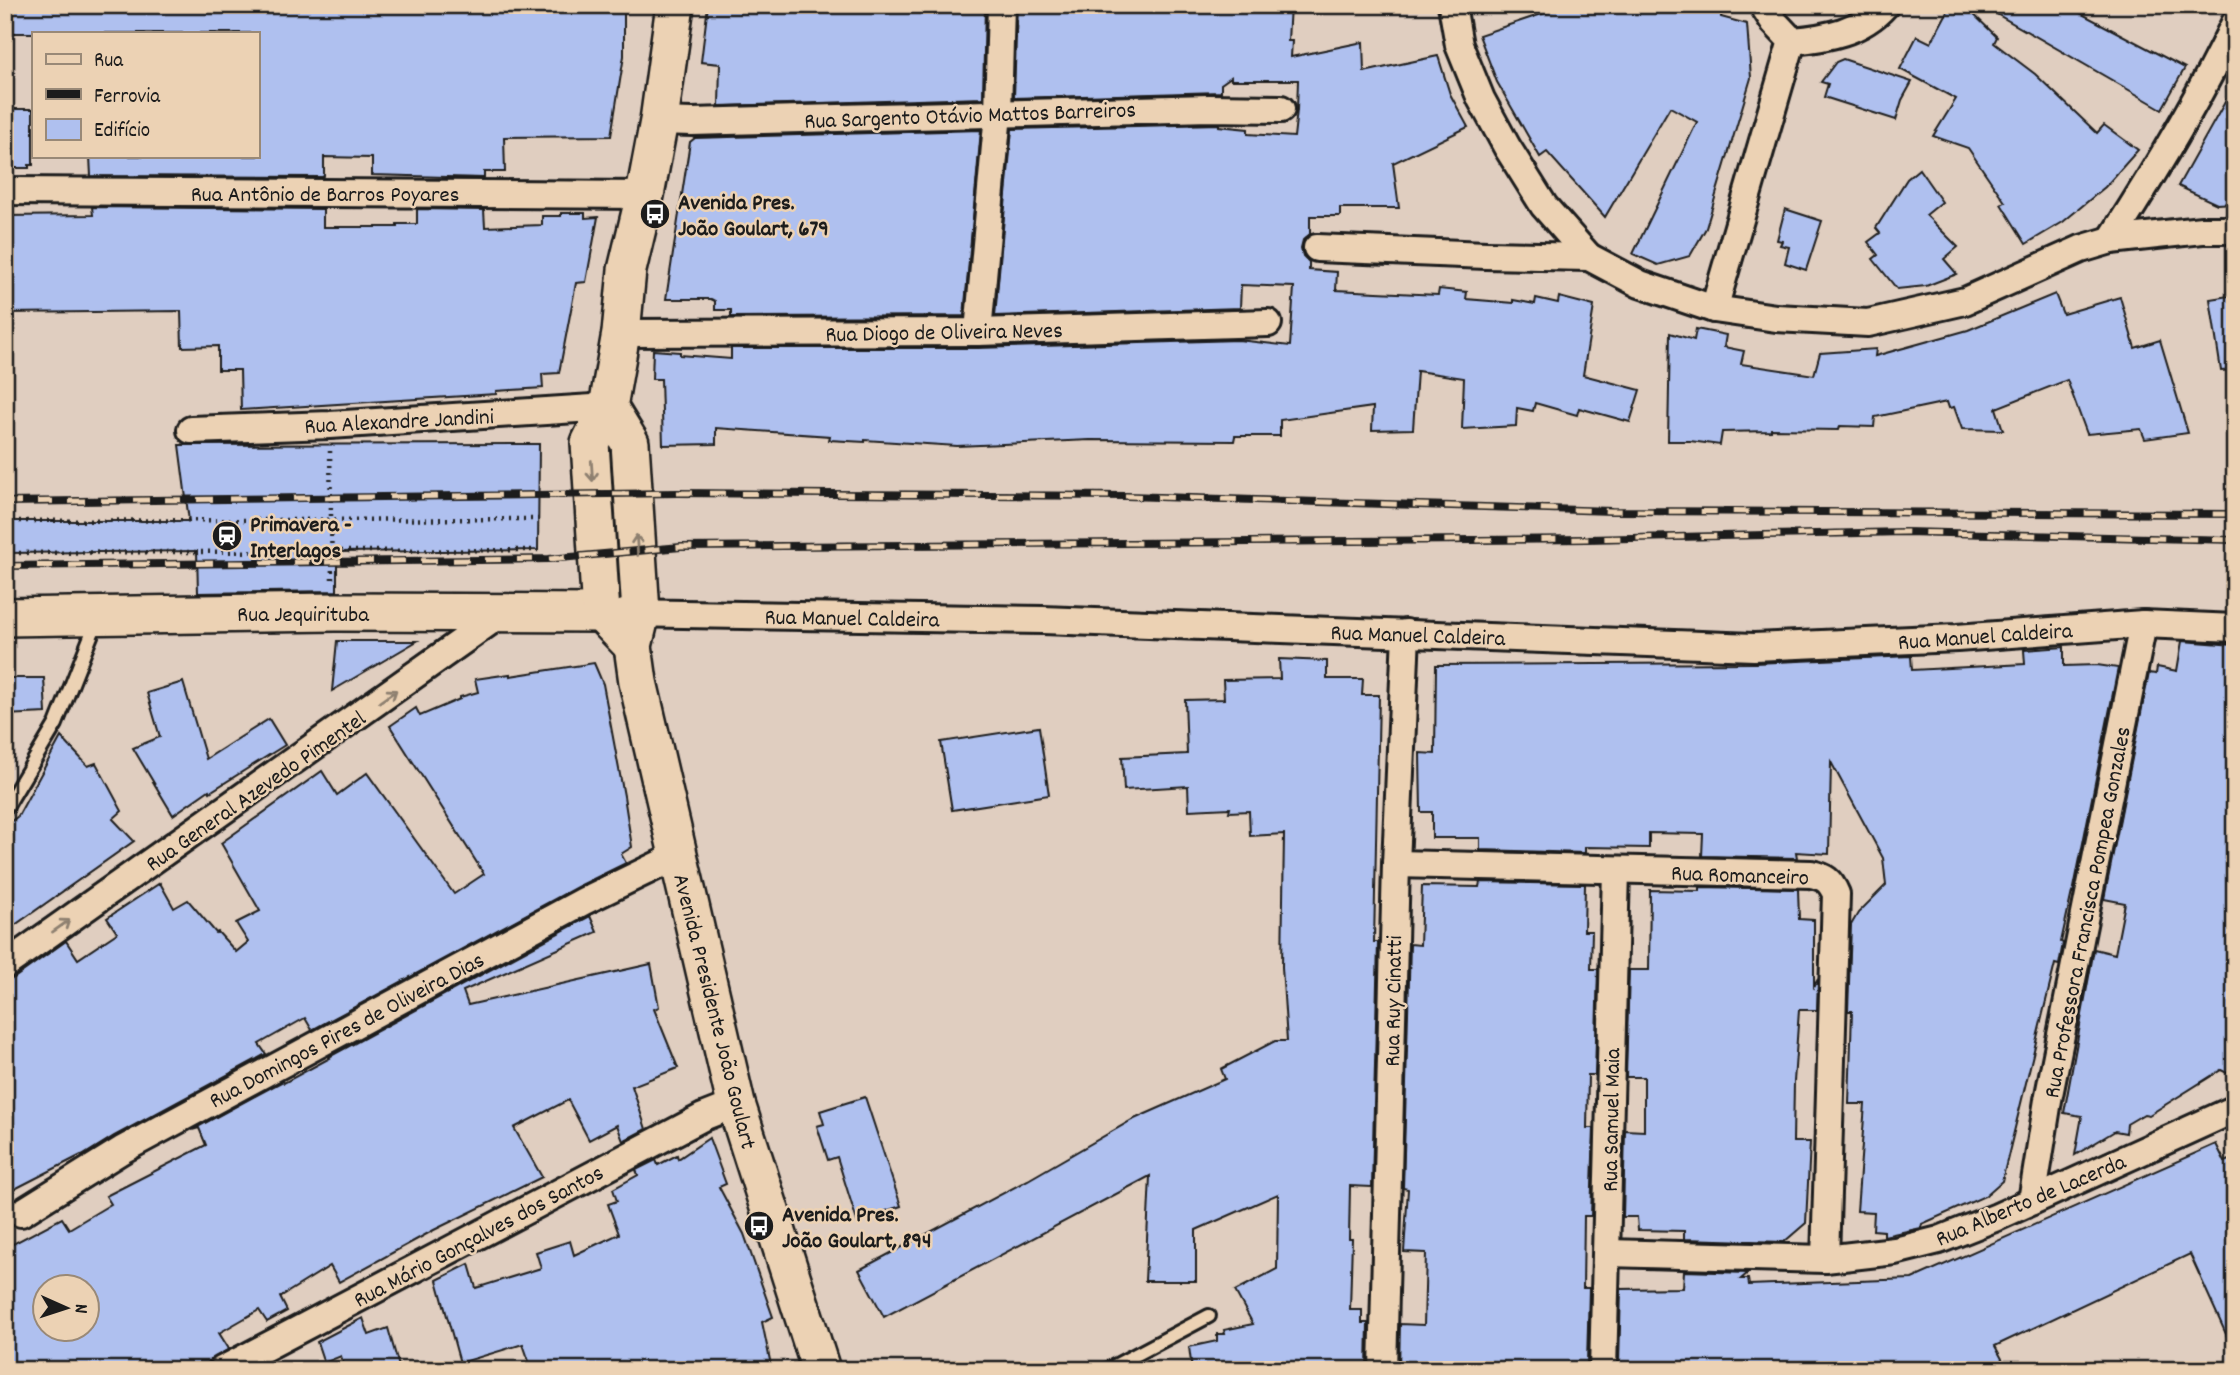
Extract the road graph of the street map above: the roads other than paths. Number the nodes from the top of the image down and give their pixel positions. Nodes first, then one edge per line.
1 (675, 5) edge
2 (1001, 5) edge
3 (1452, 5) edge
4 (1763, 5) edge
5 (1885, 5) edge
6 (2235, 23) edge
7 (1792, 41) junction
8 (1281, 109) dead end
9 (998, 113) junction
10 (659, 121) junction
11 (5, 191) edge
12 (645, 195) junction
13 (2235, 230) edge
14 (2111, 240) junction
15 (1317, 248) dead end
16 (1589, 257) junction
17 (1714, 309) junction
18 (1268, 323) dead end
19 (978, 332) junction
20 (621, 333) junction
21 (608, 407) junction
22 (191, 430) dead end
23 (599, 571) junction
24 (517, 612) junction
25 (601, 613) junction
26 (99, 615) junction
27 (5, 617) edge
28 (2143, 624) junction
29 (2235, 628) edge
30 (637, 629) junction
31 (1406, 633) junction
32 (5, 809) edge
33 (677, 856) junction
34 (1396, 864) junction
35 (1616, 870) junction
36 (5, 965) edge
37 (736, 1104) junction
38 (2235, 1109) edge
39 (2032, 1201) junction
40 (21, 1213) dead end
41 (1608, 1253) junction
42 (1825, 1259) junction
43 (1209, 1316) dead end
44 (222, 1370) edge
45 (821, 1370) edge
46 (1107, 1370) edge
47 (1383, 1370) edge
48 (1603, 1370) edge

1 - 10 main road
2 - 9 street
3 - 16 street
4 - 7 street
5 - 7 street
6 - 14 street
7 - 17 street
8 - 9 street, Rua Sargento Otávio Mattos Barreiros
9 - 10 street, Rua Sargento Otávio Mattos Barreiros
9 - 19 street
10 - 12 main road
11 - 12 street, Rua Antônio de Barros Poyares
12 - 20 main road
13 - 14 street
14 - 17 street
15 - 16 street
16 - 17 street
18 - 19 street, Rua Diogo de Oliveira Neves
19 - 20 street, Rua Diogo de Oliveira Neves
20 - 21 main road
21 - 22 street, Rua Alexandre Jandini
21 -> 23 main road
30 -> 21 main road, Avenida Presidente João Goulart
23 - 24 main road
23 - 25 main road
24 - 25 main road, Rua Jequirituba
24 - 26 main road, Rua Jequirituba
36 -> 24 street, Rua General Azevedo Pimentel
25 - 30 main road
26 - 27 main road, Rua Jequirituba
26 - 32 lane
28 - 29 street, Rua Manuel Caldeira
28 - 31 street, Rua Manuel Caldeira
28 - 39 street, Rua Professora Francisca Pompea Gonzales
30 - 31 street, Rua Manuel Caldeira
30 - 33 main road, Avenida Presidente João Goulart
31 - 34 street, Rua Ruy Cinatti
33 - 37 main road, Avenida Presidente João Goulart
33 - 40 street, Rua Domingos Pires de Oliveira Dias
34 - 35 street, Rua Romanceiro
34 - 47 street, Rua Ruy Cinatti
35 - 41 street, Rua Samuel Maia
35 - 42 street, Rua Romanceiro
37 - 44 street, Rua Mário Gonçalves dos Santos
37 - 45 main road, Avenida Presidente João Goulart
38 - 39 street, Rua Alberto de Lacerda
39 - 42 street, Rua Alberto de Lacerda
41 - 42 street, Rua Alberto de Lacerda
41 - 48 street, Rua Samuel Maia
43 - 46 lane

